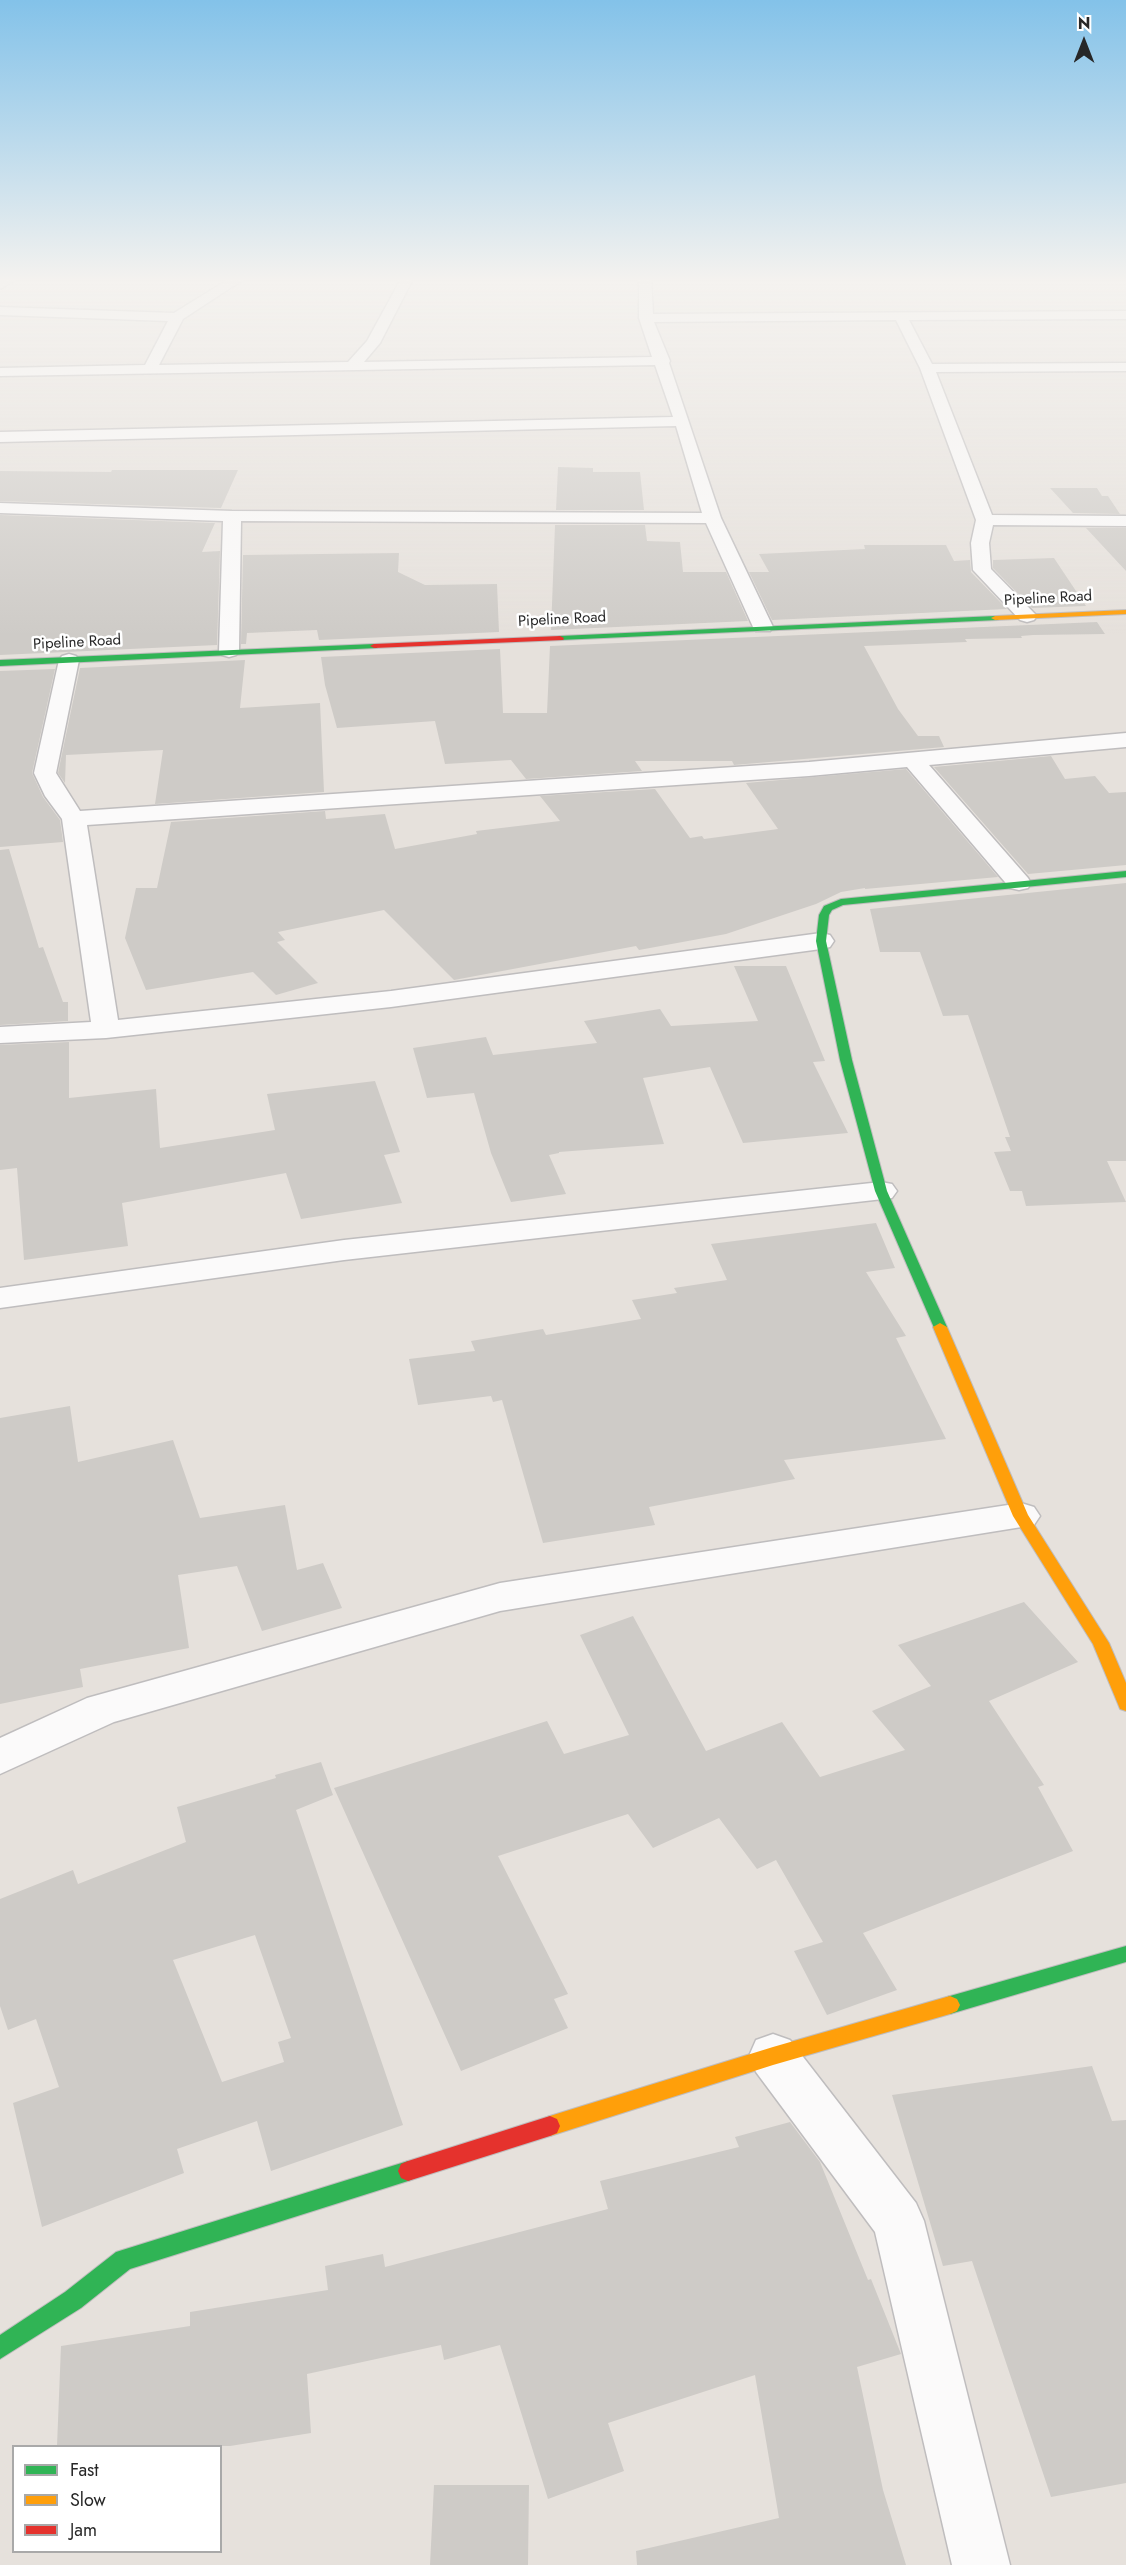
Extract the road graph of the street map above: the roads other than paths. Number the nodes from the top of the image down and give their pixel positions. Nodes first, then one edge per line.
1 (674, 397) edge
2 (938, 397) edge
3 (682, 421) junction
4 (0, 437) edge
5 (0, 508) edge
6 (232, 516) junction
7 (712, 518) junction
8 (985, 520) junction
9 (1126, 521) edge
10 (1126, 612) edge
11 (1027, 616) junction
12 (763, 627) junction
13 (229, 651) junction
14 (69, 660) junction
15 (0, 663) edge
16 (1126, 740) edge
17 (912, 759) junction
18 (74, 819) junction
19 (1126, 874) edge
20 (1019, 883) junction
21 (820, 941) junction
22 (106, 1030) junction
23 (0, 1035) edge
24 (881, 1191) junction
25 (0, 1298) edge
26 (1021, 1516) junction
27 (1114, 1649) edge
28 (1126, 1704) edge
29 (0, 1757) edge
30 (1126, 1954) edge
31 (773, 2056) junction
32 (0, 2348) edge
33 (981, 2565) edge

1 - 3 street
2 - 8 street
3 - 4 street
3 - 7 street
5 - 6 street
6 - 7 street
6 - 13 street
7 - 12 street
8 - 9 street
8 - 11 street
10 - 11 street, Pipeline Road
11 - 12 street, Pipeline Road
12 - 13 street, Pipeline Road
13 - 14 street, Pipeline Road
14 - 15 street, Pipeline Road
14 - 18 street
16 - 17 street
17 - 18 street
17 - 20 street
18 - 22 street
19 - 20 street
20 - 21 street
21 - 22 street
21 - 24 street
22 - 23 street
24 - 25 street
24 - 26 street
26 - 27 street
26 - 29 street
27 - 28 street
30 - 31 street
31 - 32 street
31 - 33 street

